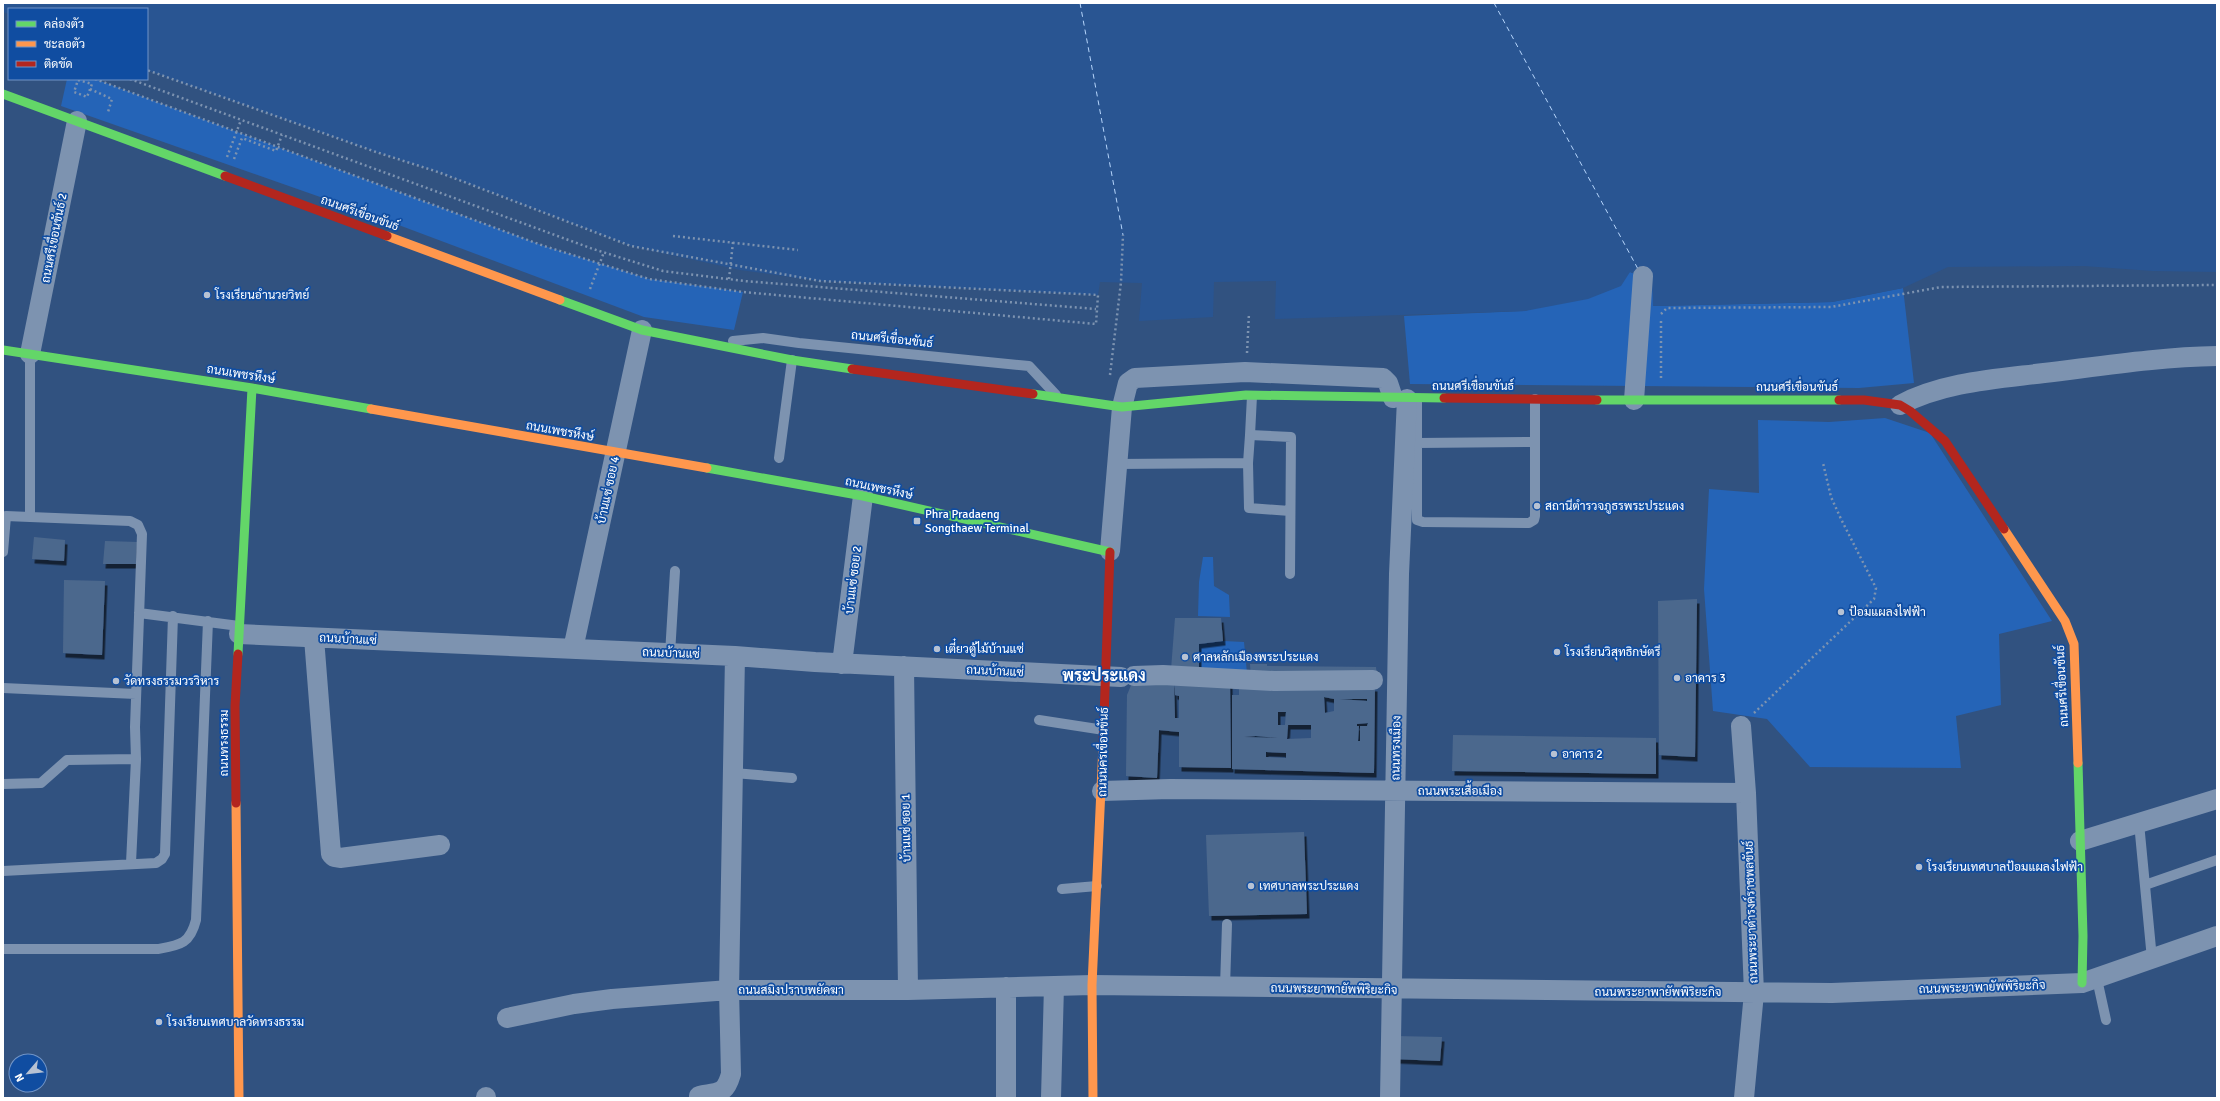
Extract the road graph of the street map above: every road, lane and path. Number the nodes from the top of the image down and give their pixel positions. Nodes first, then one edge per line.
1 (148, 70) edge
2 (84, 80) edge
3 (98, 80) edge
4 (133, 80) edge
5 (90, 89) junction
6 (3, 94) edge
7 (242, 120) junction
8 (77, 121) junction
9 (101, 130) junction
10 (237, 132) junction
11 (282, 135) junction
12 (278, 147) junction
13 (227, 157) dead end
14 (233, 159) dead end
15 (1123, 235) dead end
16 (673, 236) dead end
17 (733, 242) junction
18 (798, 250) dead end
19 (604, 252) junction
20 (599, 263) junction
21 (1643, 276) dead end
22 (729, 279) junction
23 (2217, 285) edge
24 (1096, 309) junction
25 (582, 310) junction
26 (642, 330) junction
27 (712, 343) junction
28 (3, 350) edge
29 (30, 354) junction
30 (2217, 356) edge
31 (792, 360) junction
32 (908, 365) junction
33 (252, 388) junction
34 (1252, 396) junction
35 (1057, 397) junction
36 (1406, 398) junction
37 (1535, 399) junction
38 (1634, 400) junction
39 (1662, 400) junction
40 (1900, 405) junction
41 (1114, 406) junction
42 (1250, 435) junction
43 (1535, 442) junction
44 (1417, 443) junction
45 (616, 453) junction
46 (779, 458) dead end
47 (1248, 463) junction
48 (1823, 463) dead end
49 (1116, 464) junction
50 (863, 496) junction
51 (1290, 511) junction
52 (4, 516) edge
53 (30, 517) junction
54 (1110, 551) junction
55 (3, 552) edge
56 (675, 571) dead end
57 (1290, 574) dead end
58 (138, 613) junction
59 (173, 616) junction
60 (208, 621) junction
61 (239, 630) junction
62 (314, 638) junction
63 (573, 649) junction
64 (670, 654) junction
65 (735, 656) junction
66 (842, 664) junction
67 (904, 666) junction
68 (1120, 676) junction
69 (1373, 680) dead end
70 (3, 688) edge
71 (136, 694) junction
72 (1039, 720) dead end
73 (1741, 726) joint
74 (1104, 730) junction
75 (136, 759) junction
76 (734, 773) junction
77 (792, 778) dead end
78 (3, 784) edge
79 (1102, 790) junction
80 (1396, 790) junction
81 (1746, 793) junction
82 (2217, 799) edge
83 (2140, 823) junction
84 (2080, 841) junction
85 (440, 845) dead end
86 (2217, 860) edge
87 (131, 863) junction
88 (3, 871) edge
89 (2145, 885) junction
90 (1097, 886) junction
91 (1062, 889) dead end
92 (1227, 924) dead end
93 (2217, 936) edge
94 (3, 949) edge
95 (2152, 959) junction
96 (2089, 981) junction
97 (1092, 985) junction
98 (1054, 986) junction
99 (1006, 987) junction
100 (1225, 987) junction
101 (729, 990) junction
102 (908, 990) junction
103 (1392, 990) junction
104 (1754, 992) junction
105 (507, 1018) dead end
106 (2106, 1020) dead end
107 (699, 1096) dead end
108 (239, 1098) edge
109 (1006, 1098) edge
110 (1051, 1098) edge
111 (1093, 1098) edge
112 (1390, 1098) edge
113 (1744, 1098) edge

1 - 24 path
2 - 5 path
2 - 5 path
3 - 10 path
4 - 7 path
5 - 9 path
6 - 8 street, ถนนศรีเขื่อนขันธ์
7 - 10 path
7 - 11 path
8 - 9 street, ถนนศรีเขื่อนขันธ์
8 - 29 street, ถนนศรีเขื่อนขันธ์ 2
9 - 25 street, ถนนศรีเขื่อนขันธ์
10 - 12 path
10 - 13 path
11 - 12 path
11 - 19 path
12 - 14 path
12 - 20 path
15 - 41 path
16 - 17 path
17 - 18 path
17 - 22 path
19 - 20 path
19 - 22 path
20 - 24 path
20 - 25 path
21 - 38 street
22 - 24 path
23 - 39 path
25 - 26 street, ถนนศรีเขื่อนขันธ์
26 - 27 street, ถนนศรีเขื่อนขันธ์
26 - 45 street, บ้านแซ่ ซอย 4
27 - 31 street, ถนนศรีเขื่อนขันธ์
27 - 32 lane, ถนนศรีเขื่อนขันธ์
28 - 29 street, ถนนเพชรหึงษ์
29 - 33 street, ถนนเพชรหึงษ์
29 - 53 lane
30 - 40 street
31 - 32 street, ถนนศรีเขื่อนขันธ์
31 - 46 lane
32 - 35 street, ถนนศรีเขื่อนขันธ์
32 - 35 lane, ถนนศรีเขื่อนขันธ์
33 - 45 street, ถนนเพชรหึงษ์
33 - 61 street, ถนนทรงธรรม
34 - 36 street, ถนนศรีเขื่อนขันธ์
34 - 41 street, ถนนศรีเขื่อนขันธ์
34 - 42 lane
35 - 41 street, ถนนศรีเขื่อนขันธ์
36 - 37 street, ถนนศรีเขื่อนขันธ์
36 - 41 street, ถนนนครเขื่อนขันธ์
36 - 44 lane
36 - 80 street, ถนนทรงเมือง
37 - 38 street, ถนนศรีเขื่อนขันธ์
37 - 43 lane
38 - 39 street, ถนนศรีเขื่อนขันธ์
39 - 40 street, ถนนศรีเขื่อนขันธ์
40 - 84 street, ถนนศรีเขื่อนขันธ์
41 - 49 street, ถนนนครเขื่อนขันธ์
42 - 47 lane
42 - 51 lane
43 - 44 lane
43 - 44 lane
45 - 50 street, ถนนเพชรหึงษ์
45 - 63 street, บ้านแซ่ ซอย 4
47 - 49 lane
47 - 51 lane
48 - 73 path
49 - 54 street, ถนนนครเขื่อนขันธ์
50 - 54 street, ถนนเพชรหึงษ์
50 - 66 street, บ้านแซ่ ซอย 2
51 - 57 lane
52 - 53 lane
52 - 55 lane
53 - 58 lane
54 - 68 street, ถนนนครเขื่อนขันธ์
56 - 64 lane
58 - 59 lane
58 - 71 lane
59 - 60 lane
59 - 87 lane
60 - 61 lane
60 - 94 lane
61 - 62 street, ถนนบ้านแซ่
61 - 108 street, ถนนทรงธรรม
62 - 63 street, ถนนบ้านแซ่
62 - 85 street
63 - 64 street, ถนนบ้านแซ่
64 - 65 street, ถนนบ้านแซ่
65 - 66 street, ถนนบ้านแซ่
65 - 76 street, ถนนสมิงปราบพยัคฆา
66 - 67 street, ถนนบ้านแซ่
67 - 68 street, ถนนบ้านแซ่
67 - 102 street, บ้านแซ่ ซอย 1
68 - 69 street, ถนนบ้านแซ่
68 - 74 street, ถนนนครเขื่อนขันธ์
70 - 71 lane
71 - 75 lane
72 - 74 lane
73 - 81 street, ถนนพระยาดำรงค์ราชพลขันธ์
74 - 79 street, ถนนนครเขื่อนขันธ์
75 - 78 lane
75 - 87 lane
76 - 77 lane
76 - 101 street, ถนนสมิงปราบพยัคฆา
79 - 80 street, ถนนพระเสื้อเมือง
79 - 90 street, ถนนนครเขื่อนขันธ์
80 - 81 street, ถนนพระเสื้อเมือง
80 - 103 street, ถนนทรงเมือง
81 - 104 street, ถนนพระยาดำรงค์ราชพลขันธ์
82 - 83 street
83 - 84 street
83 - 89 lane
84 - 96 street, ถนนศรีเขื่อนขันธ์
86 - 89 lane
87 - 88 lane
89 - 95 lane
90 - 91 lane
90 - 97 street, ถนนนครเขื่อนขันธ์
92 - 100 lane
93 - 95 street, ถนนพระยาพายัพพิริยะกิจ
95 - 96 street, ถนนพระยาพายัพพิริยะกิจ
96 - 104 street, ถนนพระยาพายัพพิริยะกิจ
96 - 106 lane
97 - 98 street, ถนนสมิงปราบพยัคฆา
97 - 100 street, ถนนพระยาพายัพพิริยะกิจ
97 - 111 street, ถนนนครเขื่อนขันธ์
98 - 99 street, ถนนสมิงปราบพยัคฆา
98 - 110 street
99 - 102 street, ถนนสมิงปราบพยัคฆา
99 - 109 street
100 - 103 street, ถนนพระยาพายัพพิริยะกิจ
101 - 102 street, ถนนสมิงปราบพยัคฆา
101 - 105 street
101 - 107 street
103 - 104 street, ถนนพระยาพายัพพิริยะกิจ
103 - 112 street, ถนนทรงเมือง
104 - 113 street, ถนนพระยาดำรงค์ราชพลขันธ์

